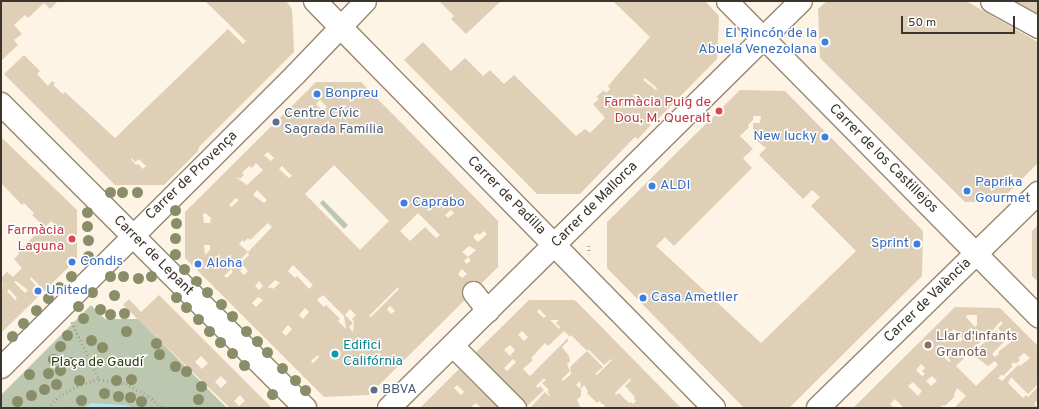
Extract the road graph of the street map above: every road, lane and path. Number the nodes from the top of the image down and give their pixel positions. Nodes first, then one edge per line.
1 (315, 1) edge
2 (365, 1) edge
3 (727, 1) edge
4 (801, 1) edge
5 (991, 1) edge
6 (340, 27) junction
7 (1038, 27) edge
8 (763, 39) junction
9 (1, 104) edge
10 (1038, 193) edge
11 (132, 235) junction
12 (555, 245) junction
13 (589, 246) dead end
14 (589, 254) dead end
15 (976, 254) junction
16 (473, 292) dead end
17 (488, 311) junction
18 (1038, 316) edge
19 (71, 321) dead end
20 (453, 346) junction
21 (1, 367) edge
22 (98, 379) junction
23 (48, 408) edge
24 (163, 408) edge
25 (305, 408) edge
26 (389, 408) edge
27 (515, 408) edge
28 (714, 408) edge
29 (818, 408) edge

1 - 6 main road, Carrer de Padilla
2 - 6 street, Carrer de Provença
3 - 8 street, Carrer de los Castillejos
4 - 8 main road, Carrer de Mallorca
5 - 7 street
6 - 11 street, Carrer de Provença
6 - 12 main road, Carrer de Padilla
8 - 12 main road, Carrer de Mallorca
8 - 15 street, Carrer de los Castillejos
9 - 11 main road, Carrer de Lepant
10 - 15 main road, Carrer de València
11 - 21 street, Carrer de Provença
11 - 25 main road, Carrer de Lepant
12 - 17 main road, Carrer de Mallorca
12 - 28 main road, Carrer de Padilla
13 - 14 path
15 - 18 street, Carrer de los Castillejos
15 - 29 main road, Carrer de València
16 - 17 street
17 - 20 main road, Carrer de Mallorca
19 - 22 path
20 - 26 main road, Carrer de Mallorca
20 - 27 street
22 - 23 path
22 - 24 path

